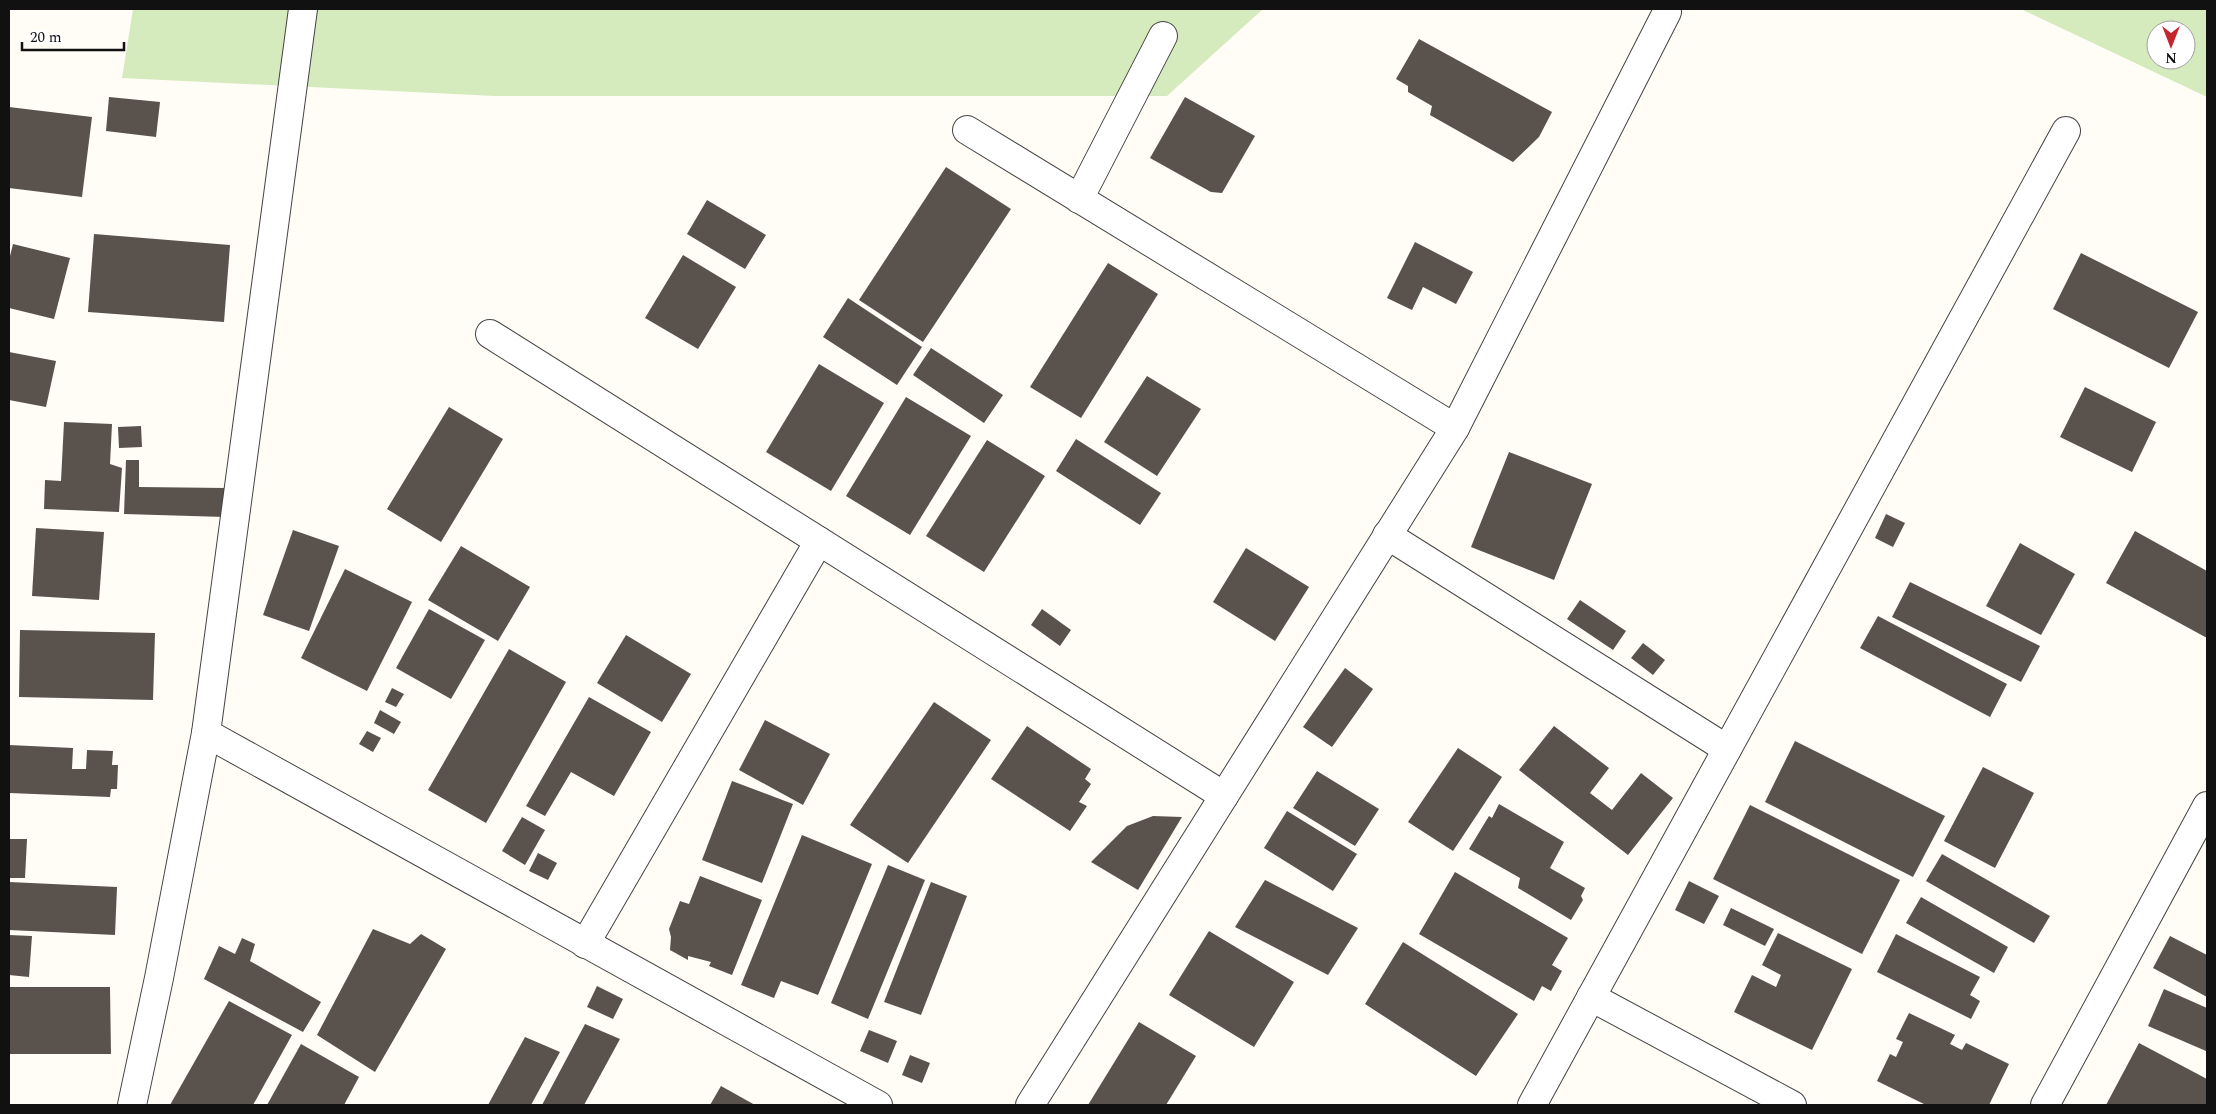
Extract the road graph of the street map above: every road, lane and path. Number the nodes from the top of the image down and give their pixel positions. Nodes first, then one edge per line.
1 (303, 9) edge
2 (1667, 12) dead end
3 (1162, 36) dead end
4 (967, 130) dead end
5 (2066, 131) dead end
6 (1080, 199) junction
7 (490, 334) dead end
8 (1454, 428) junction
9 (1387, 535) junction
10 (819, 541) junction
11 (206, 733) junction
12 (1726, 749) junction
13 (1224, 796) junction
14 (2207, 806) edge
15 (585, 944) junction
16 (1590, 996) junction
17 (132, 1105) edge
18 (878, 1105) edge
19 (1030, 1105) edge
20 (1532, 1105) edge
21 (1792, 1105) edge
22 (2045, 1105) edge

1 - 11 street
2 - 8 street
3 - 6 street
4 - 6 street
5 - 12 street
6 - 8 street
7 - 10 street
8 - 9 street
9 - 12 street
9 - 13 street
10 - 13 street
10 - 15 street
11 - 15 street
11 - 17 street
12 - 16 street
13 - 19 street
14 - 22 street
15 - 18 street
16 - 20 street
16 - 21 street

